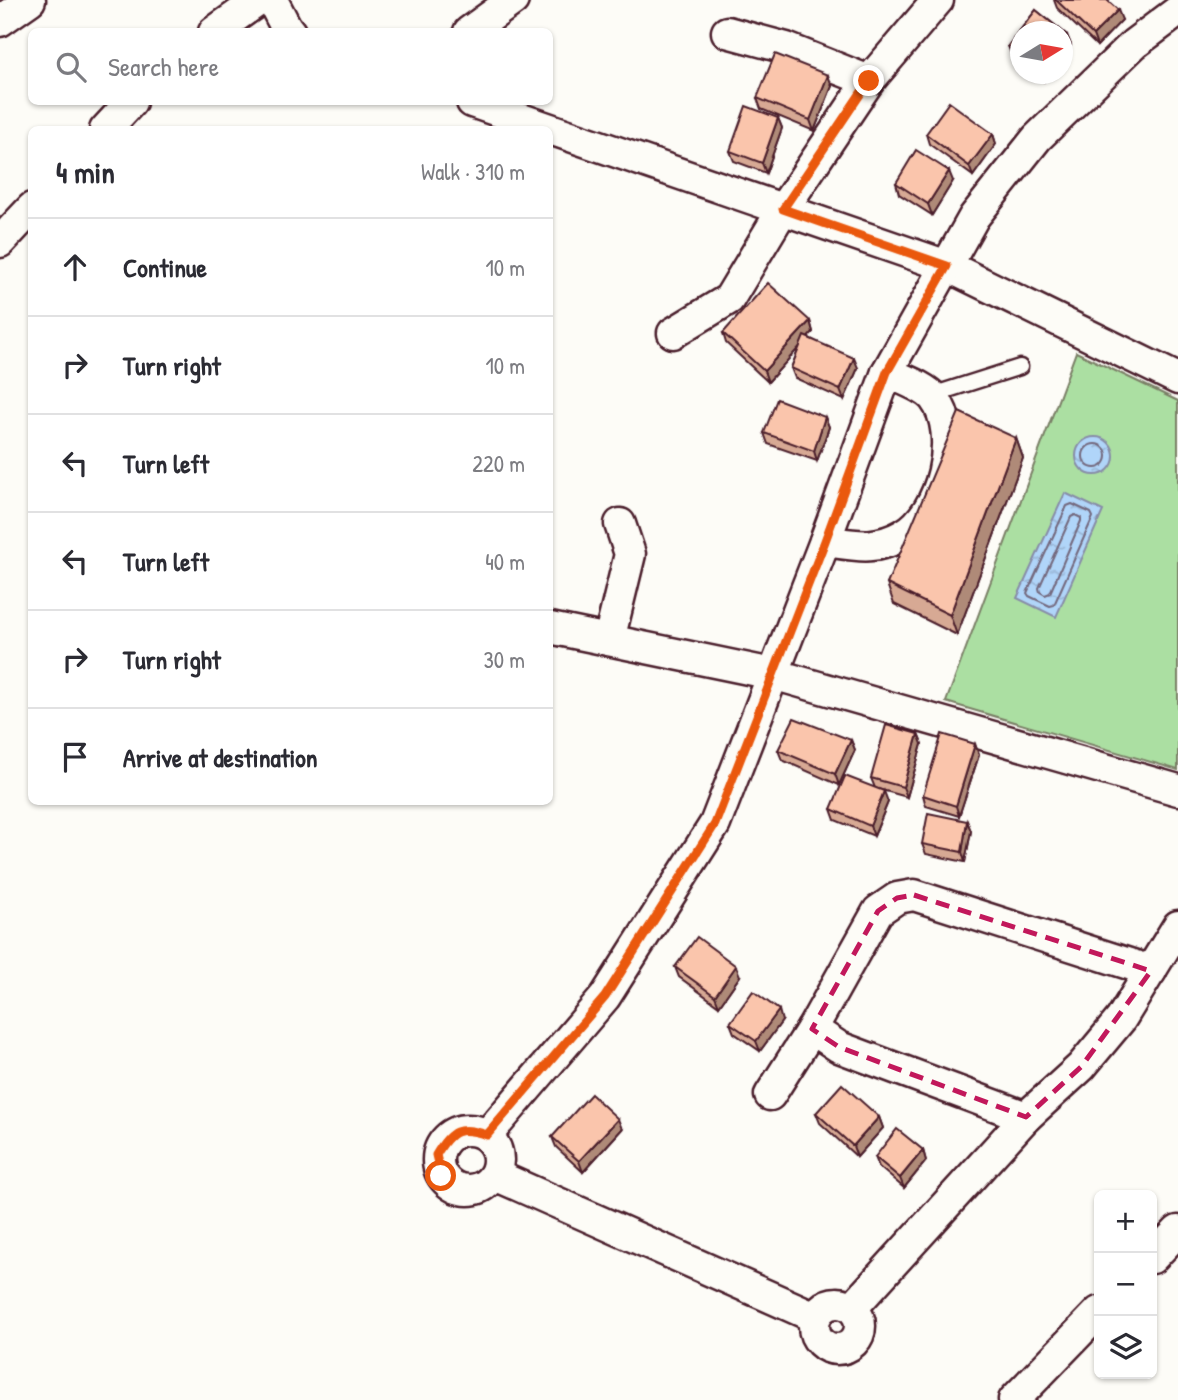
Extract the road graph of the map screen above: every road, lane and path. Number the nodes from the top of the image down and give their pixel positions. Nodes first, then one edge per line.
1 (30, 0) edge
2 (259, 0) edge
3 (272, 0) edge
4 (513, 0) edge
5 (938, 0) edge
6 (1178, 11) edge
7 (0, 21) edge
8 (220, 28) edge
9 (287, 28) edge
10 (474, 28) edge
11 (727, 32) dead end
12 (869, 81) junction
13 (128, 105) edge
14 (481, 105) edge
15 (109, 126) edge
16 (542, 126) edge
17 (553, 130) edge
18 (783, 209) junction
19 (28, 212) edge
20 (0, 242) edge
21 (947, 266) junction
22 (673, 333) dead end
23 (1020, 367) dead end
24 (887, 372) junction
25 (1178, 379) edge
26 (932, 395) junction
27 (620, 524) dead end
28 (825, 541) junction
29 (553, 629) edge
30 (609, 640) junction
31 (773, 674) junction
32 (1178, 790) edge
33 (1178, 926) edge
34 (1152, 971) junction
35 (813, 1029) junction
36 (770, 1095) dead end
37 (1026, 1117) junction
38 (487, 1135) junction
39 (495, 1175) junction
40 (1178, 1231) edge
41 (1157, 1253) edge
42 (1095, 1316) edge
43 (1014, 1400) edge

1 - 7 street
2 - 8 street
3 - 9 street
4 - 10 street
5 - 12 street
6 - 21 street
11 - 12 street
12 - 18 street
13 - 15 street
14 - 16 street
17 - 18 street
18 - 21 street
18 - 22 street
19 - 20 street
21 - 24 street
21 - 25 street
23 - 26 lane
24 - 26 street
24 - 28 street
26 - 28 street
27 - 30 street
28 - 31 street
29 - 30 street
30 - 31 street
31 - 32 street
31 - 38 street
33 - 34 street
34 - 35 street
34 - 37 street
35 - 36 street
35 - 37 street
37 - 39 street
38 - 39 street
38 - 39 street
40 - 41 street
42 - 43 street

